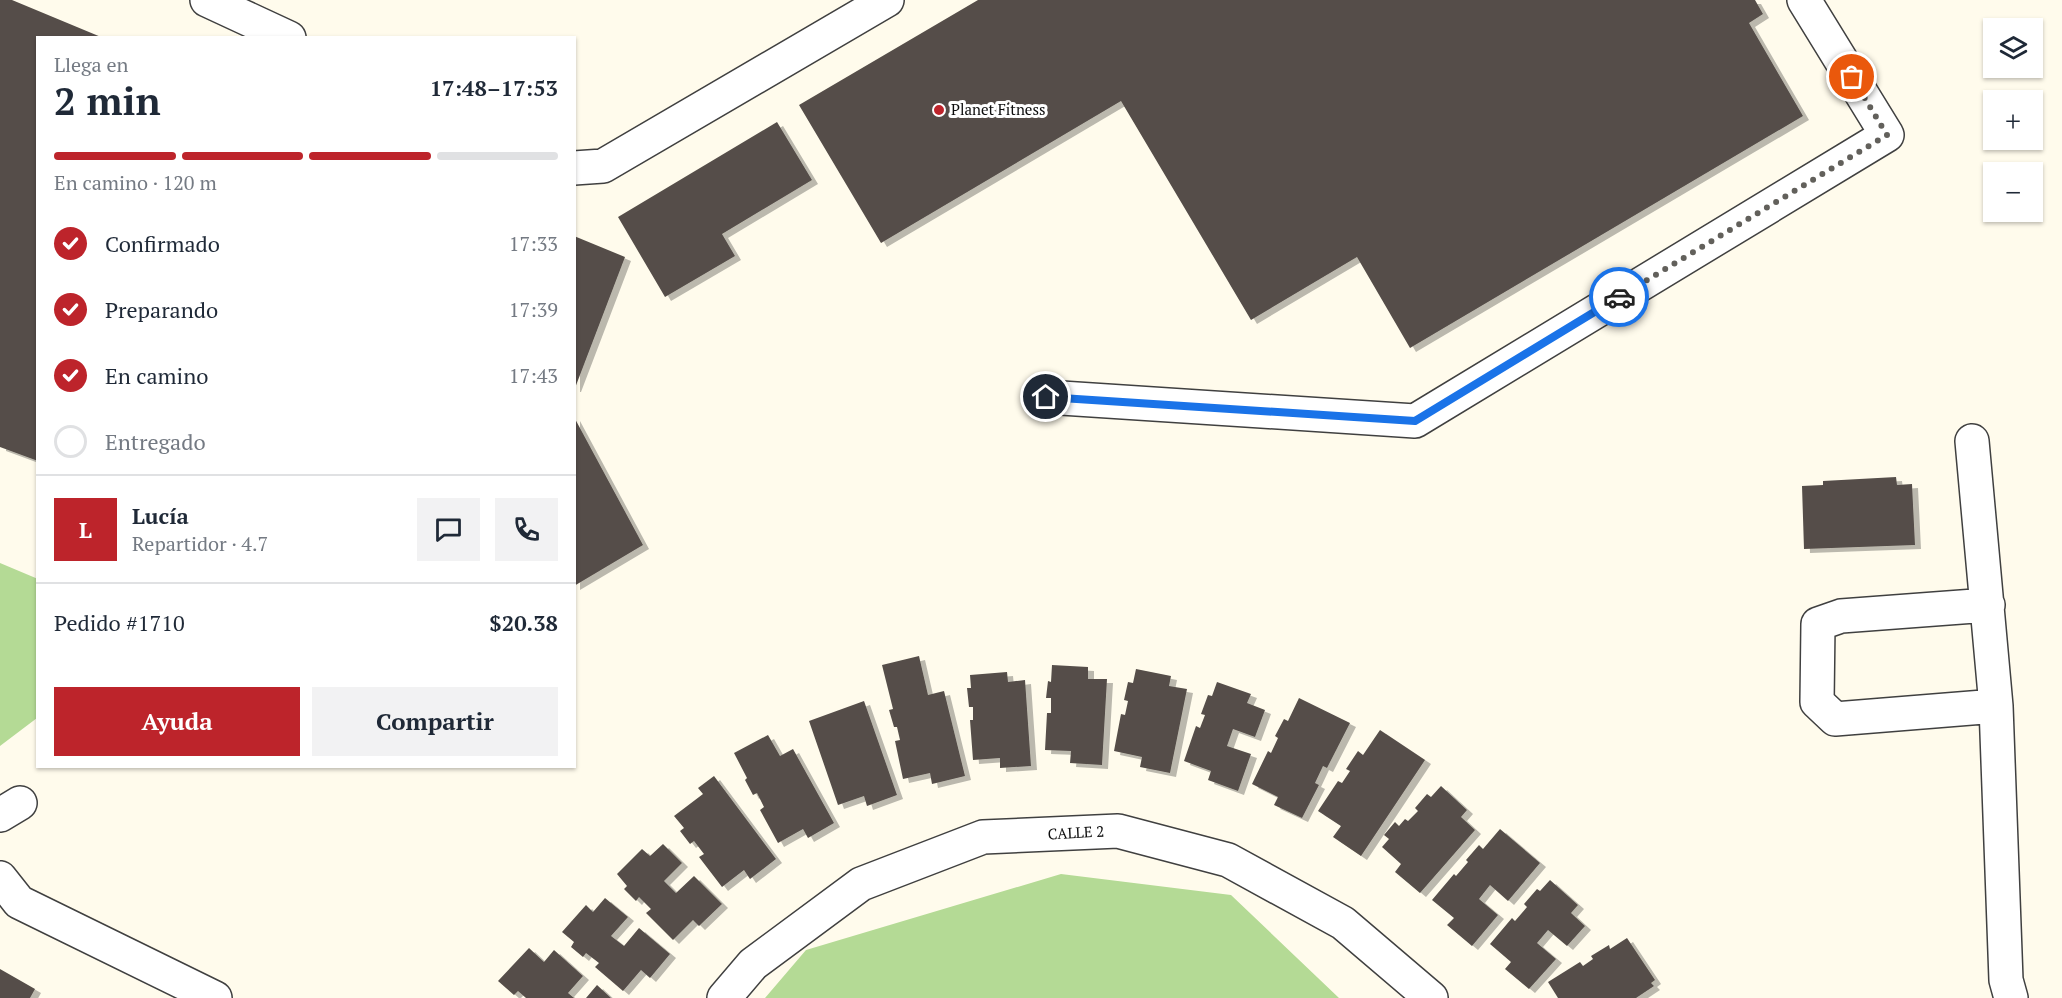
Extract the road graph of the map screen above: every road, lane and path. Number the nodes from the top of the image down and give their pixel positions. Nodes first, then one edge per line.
1 (207, 0) edge
2 (886, 0) edge
3 (1804, 0) edge
4 (285, 36) edge
5 (576, 168) edge
6 (1046, 397) dead end
7 (1972, 441) dead end
8 (1988, 605) junction
9 (1996, 706) junction
10 (6, 898) edge
11 (215, 998) edge
12 (724, 998) edge
13 (1431, 998) edge
14 (2011, 998) edge

1 - 4 street
2 - 5 street
3 - 6 street
7 - 8 street
8 - 9 street
8 - 9 street
9 - 14 street
10 - 11 street
12 - 13 street, CALLE 2

